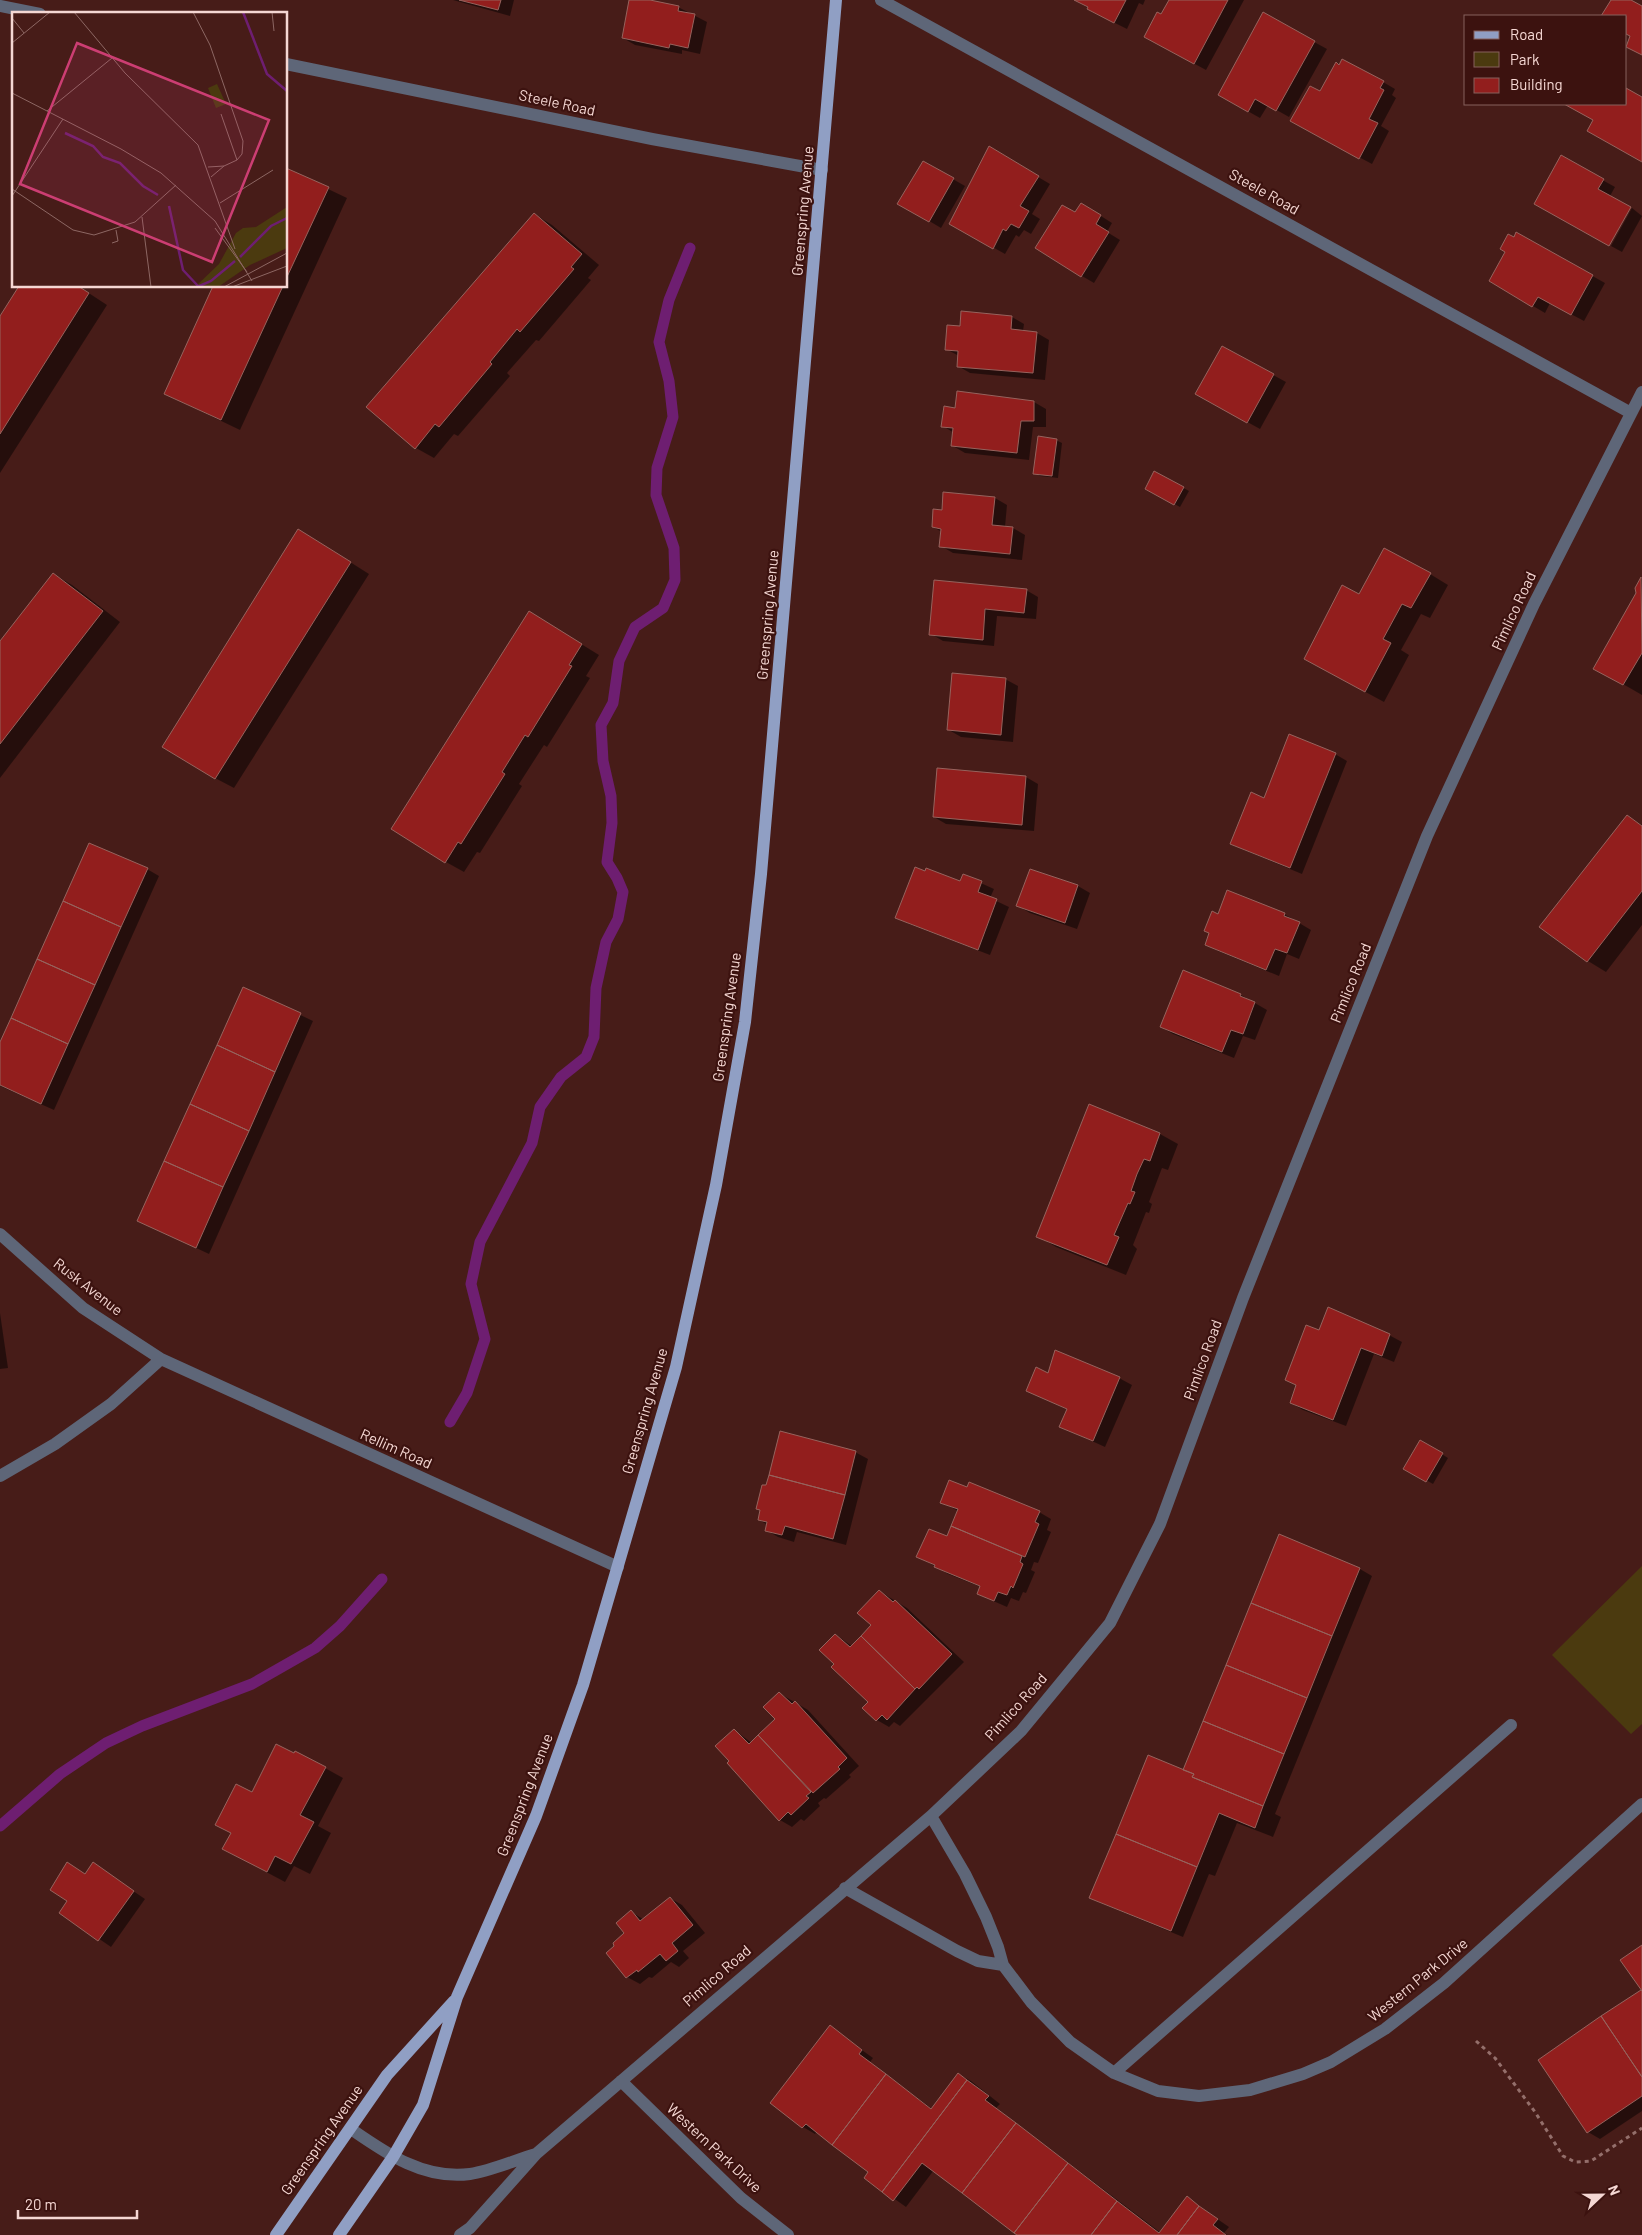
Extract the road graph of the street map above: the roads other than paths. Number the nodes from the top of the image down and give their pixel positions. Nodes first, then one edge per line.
1 (836, 0) edge
2 (881, 0) edge
3 (0, 6) edge
4 (30, 12) edge
5 (288, 64) edge
6 (822, 170) junction
7 (1642, 392) edge
8 (1631, 413) junction
9 (0, 1234) edge
10 (161, 1359) junction
11 (0, 1476) edge
12 (618, 1567) junction
13 (1510, 1725) dead end
14 (1642, 1804) edge
15 (931, 1816) junction
16 (845, 1888) junction
17 (1003, 1965) junction
18 (457, 1998) junction
19 (1114, 2073) junction
20 (621, 2081) junction
21 (351, 2129) junction
22 (536, 2154) junction
23 (392, 2158) junction
24 (276, 2235) edge
25 (338, 2235) edge
26 (460, 2235) edge
27 (788, 2235) edge

1 - 6 main road, Greenspring Avenue
2 - 8 street, Steele Road
3 - 4 street
5 - 6 street, Steele Road
6 - 12 main road, Greenspring Avenue
7 - 8 street, Pimlico Road
8 - 15 street, Pimlico Road
9 - 10 street, Rusk Avenue
10 - 11 street
10 - 12 street, Rellim Road
12 - 18 main road, Greenspring Avenue
13 - 19 street
14 - 19 street, Western Park Drive
15 - 16 street, Pimlico Road
15 - 17 street, Western Park Drive
16 - 17 street
16 - 20 street, Pimlico Road
17 - 19 street, Western Park Drive
18 - 21 main road, Greenspring Avenue
18 - 23 main road, Greenspring Avenue
20 - 22 street, Pimlico Road
20 - 27 street, Western Park Drive
21 - 23 street, Pimlico Road
21 - 24 main road, Greenspring Avenue
22 - 23 street, Pimlico Road
22 - 26 street, Pimlico Road
23 - 25 main road, Greenspring Avenue

